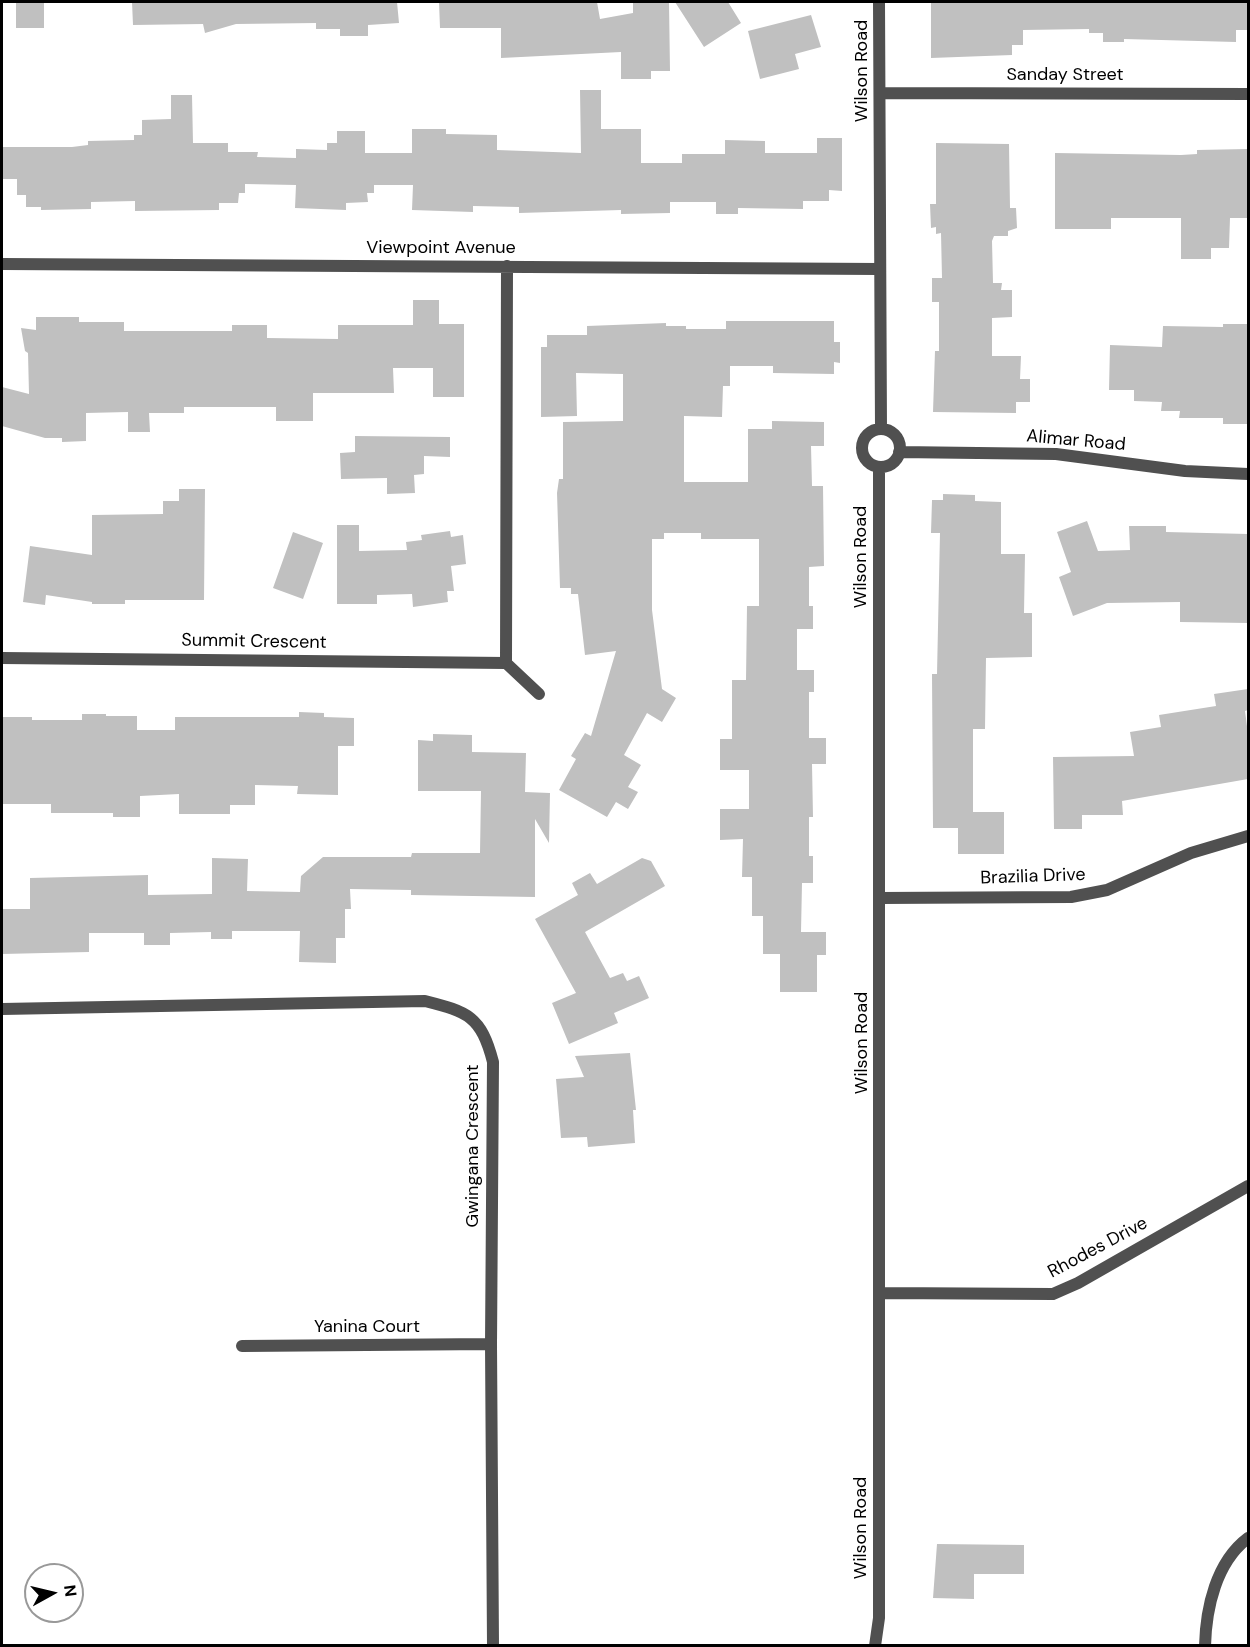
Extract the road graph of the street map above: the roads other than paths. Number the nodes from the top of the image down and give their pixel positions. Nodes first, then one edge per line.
1 (879, 2) edge
2 (880, 93) junction
3 (1248, 94) edge
4 (2, 264) edge
5 (507, 266) junction
6 (879, 269) junction
7 (881, 429) junction
8 (899, 452) junction
9 (879, 467) junction
10 (1248, 474) edge
11 (2, 658) edge
12 (506, 663) junction
13 (539, 694) dead end
14 (1248, 836) edge
15 (879, 898) junction
16 (2, 1009) edge
17 (1248, 1186) edge
18 (880, 1293) junction
19 (491, 1344) junction
20 (242, 1346) dead end
21 (1248, 1538) edge
22 (879, 1618) junction
23 (493, 1646) edge
24 (875, 1646) edge
25 (883, 1646) edge
26 (1205, 1646) edge

1 - 2 street, Wilson Road
2 - 3 street, Sanday Street
2 - 6 street, Wilson Road
4 - 5 street, Viewpoint Avenue
5 - 6 street, Viewpoint Avenue
5 - 12 street
6 - 7 street, Wilson Road
7 - 8 street
7 - 9 street
8 - 9 street
8 - 10 street, Alimar Road
9 - 15 street, Wilson Road
11 - 12 street, Summit Crescent
12 - 13 street
14 - 15 street, Brazilia Drive
15 - 18 street, Wilson Road
16 - 19 street, Gwingana Crescent
17 - 18 street, Rhodes Drive
18 - 22 street, Wilson Road
19 - 20 street, Yanina Court
19 - 23 street, Gwingana Crescent
21 - 26 street
22 - 24 street, Wilson Road
22 - 25 street, Wilson Road

